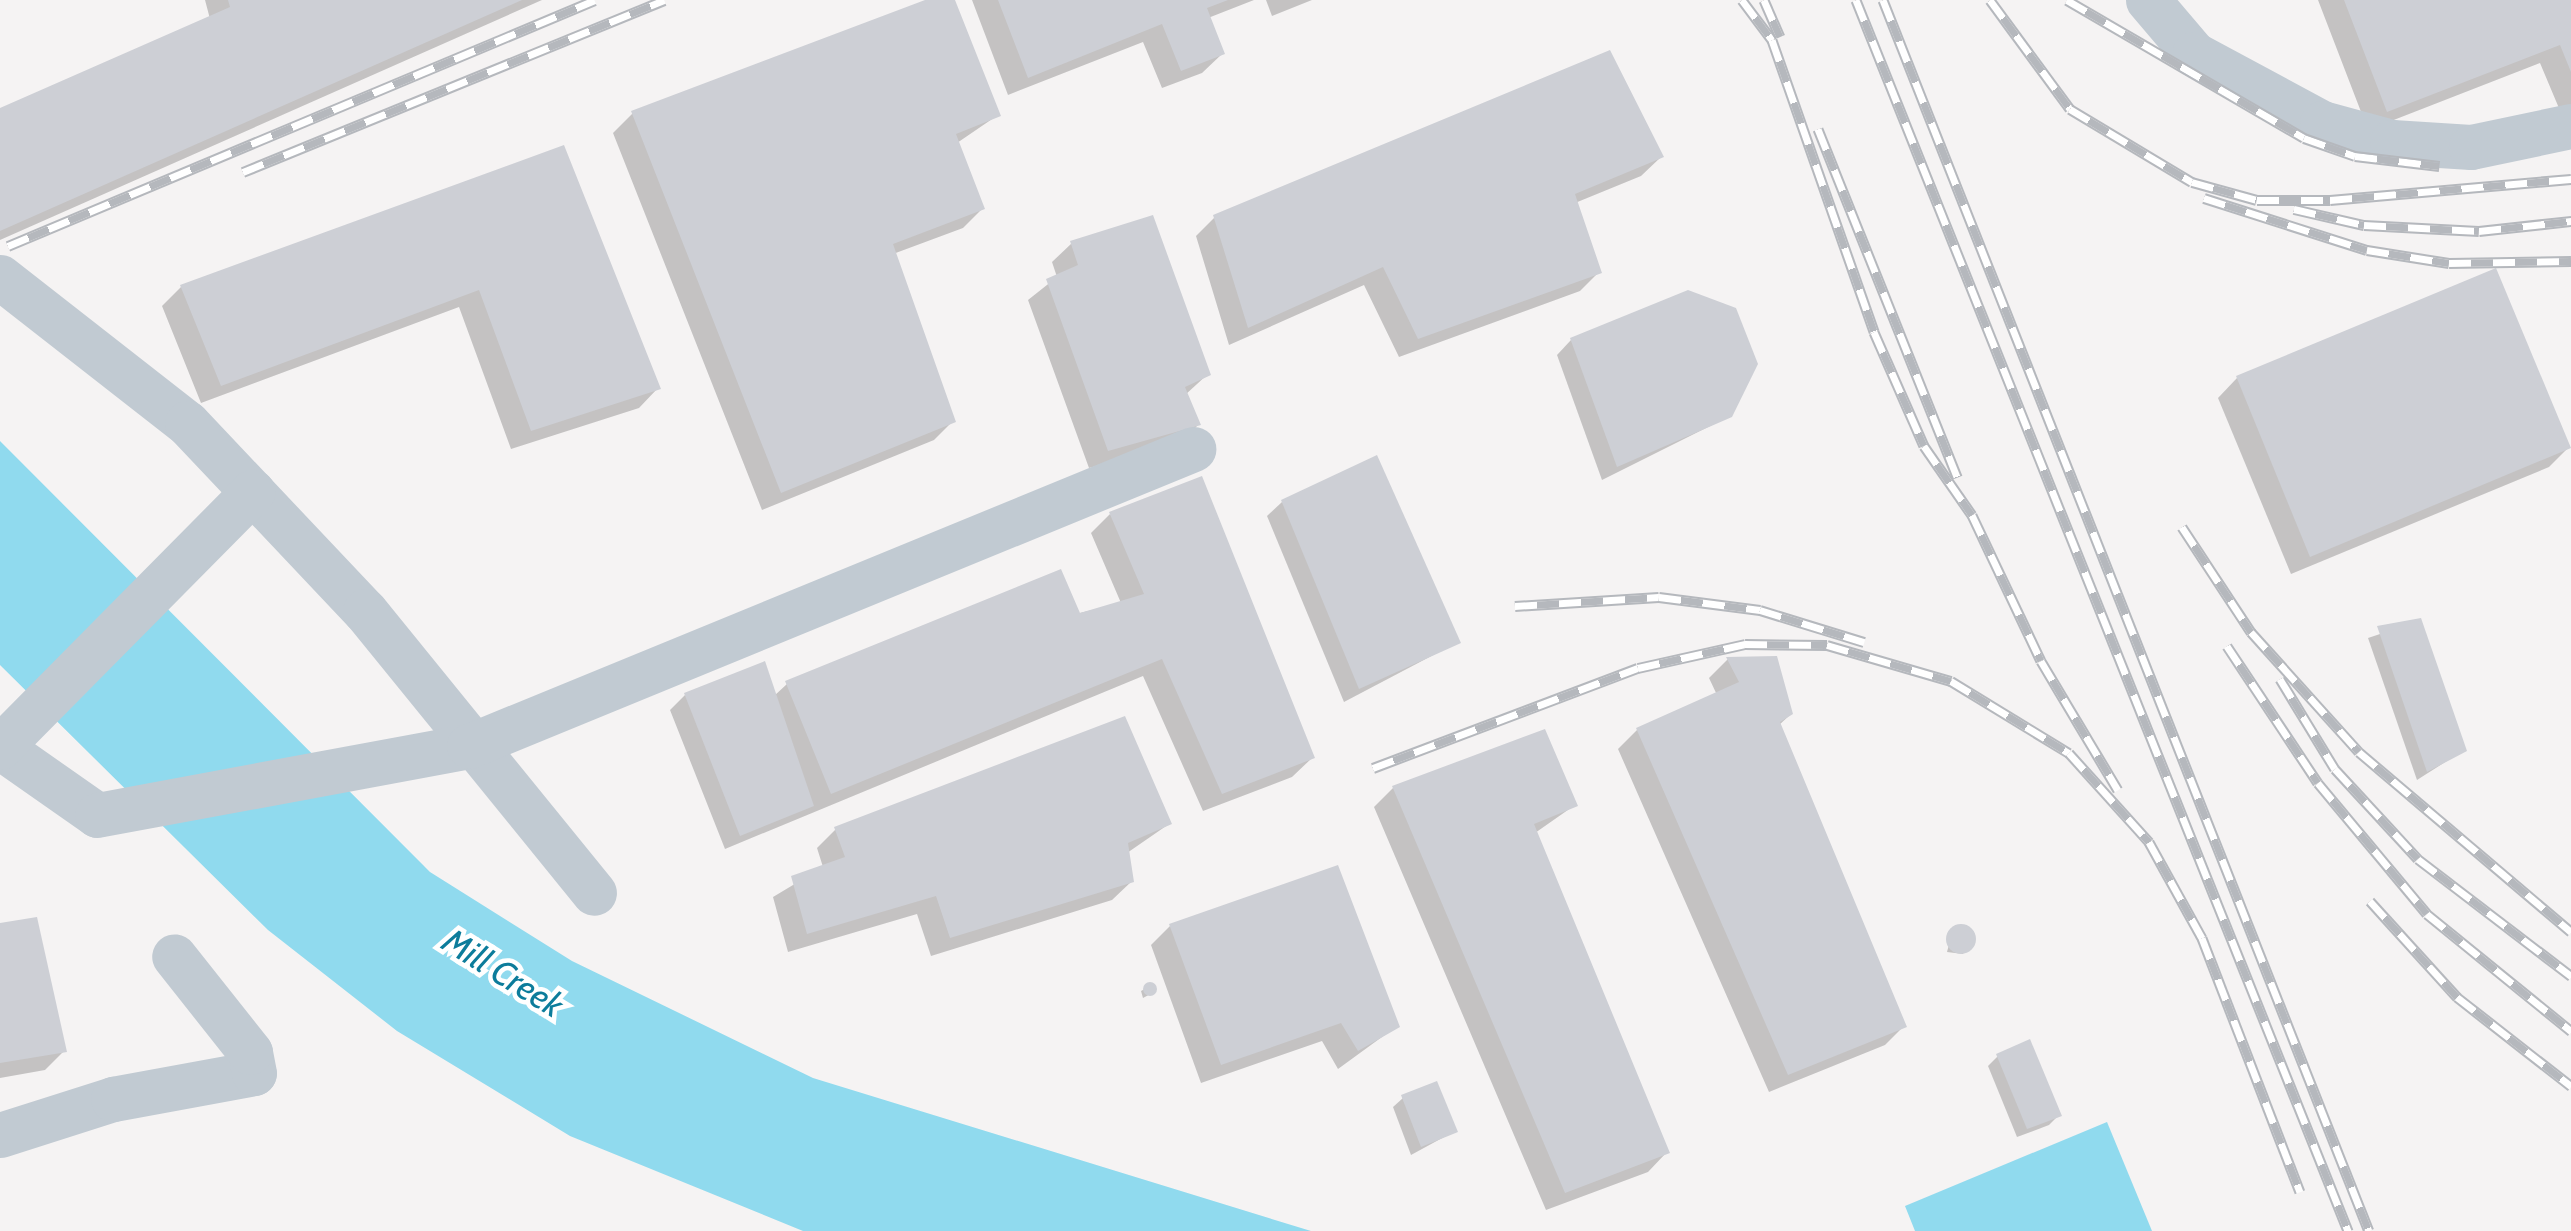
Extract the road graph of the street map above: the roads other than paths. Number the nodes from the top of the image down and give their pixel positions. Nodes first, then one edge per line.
1 (2148, 0) edge
2 (2571, 126) edge
3 (0, 277) edge
4 (1194, 450) dead end
5 (252, 492) junction
6 (469, 746) junction
7 (0, 747) edge
8 (594, 893) dead end
9 (174, 956) dead end
10 (0, 1135) edge

1 - 2 lane
3 - 5 lane
4 - 6 lane
5 - 6 lane
5 - 7 lane
6 - 7 lane
6 - 8 lane
9 - 10 lane

